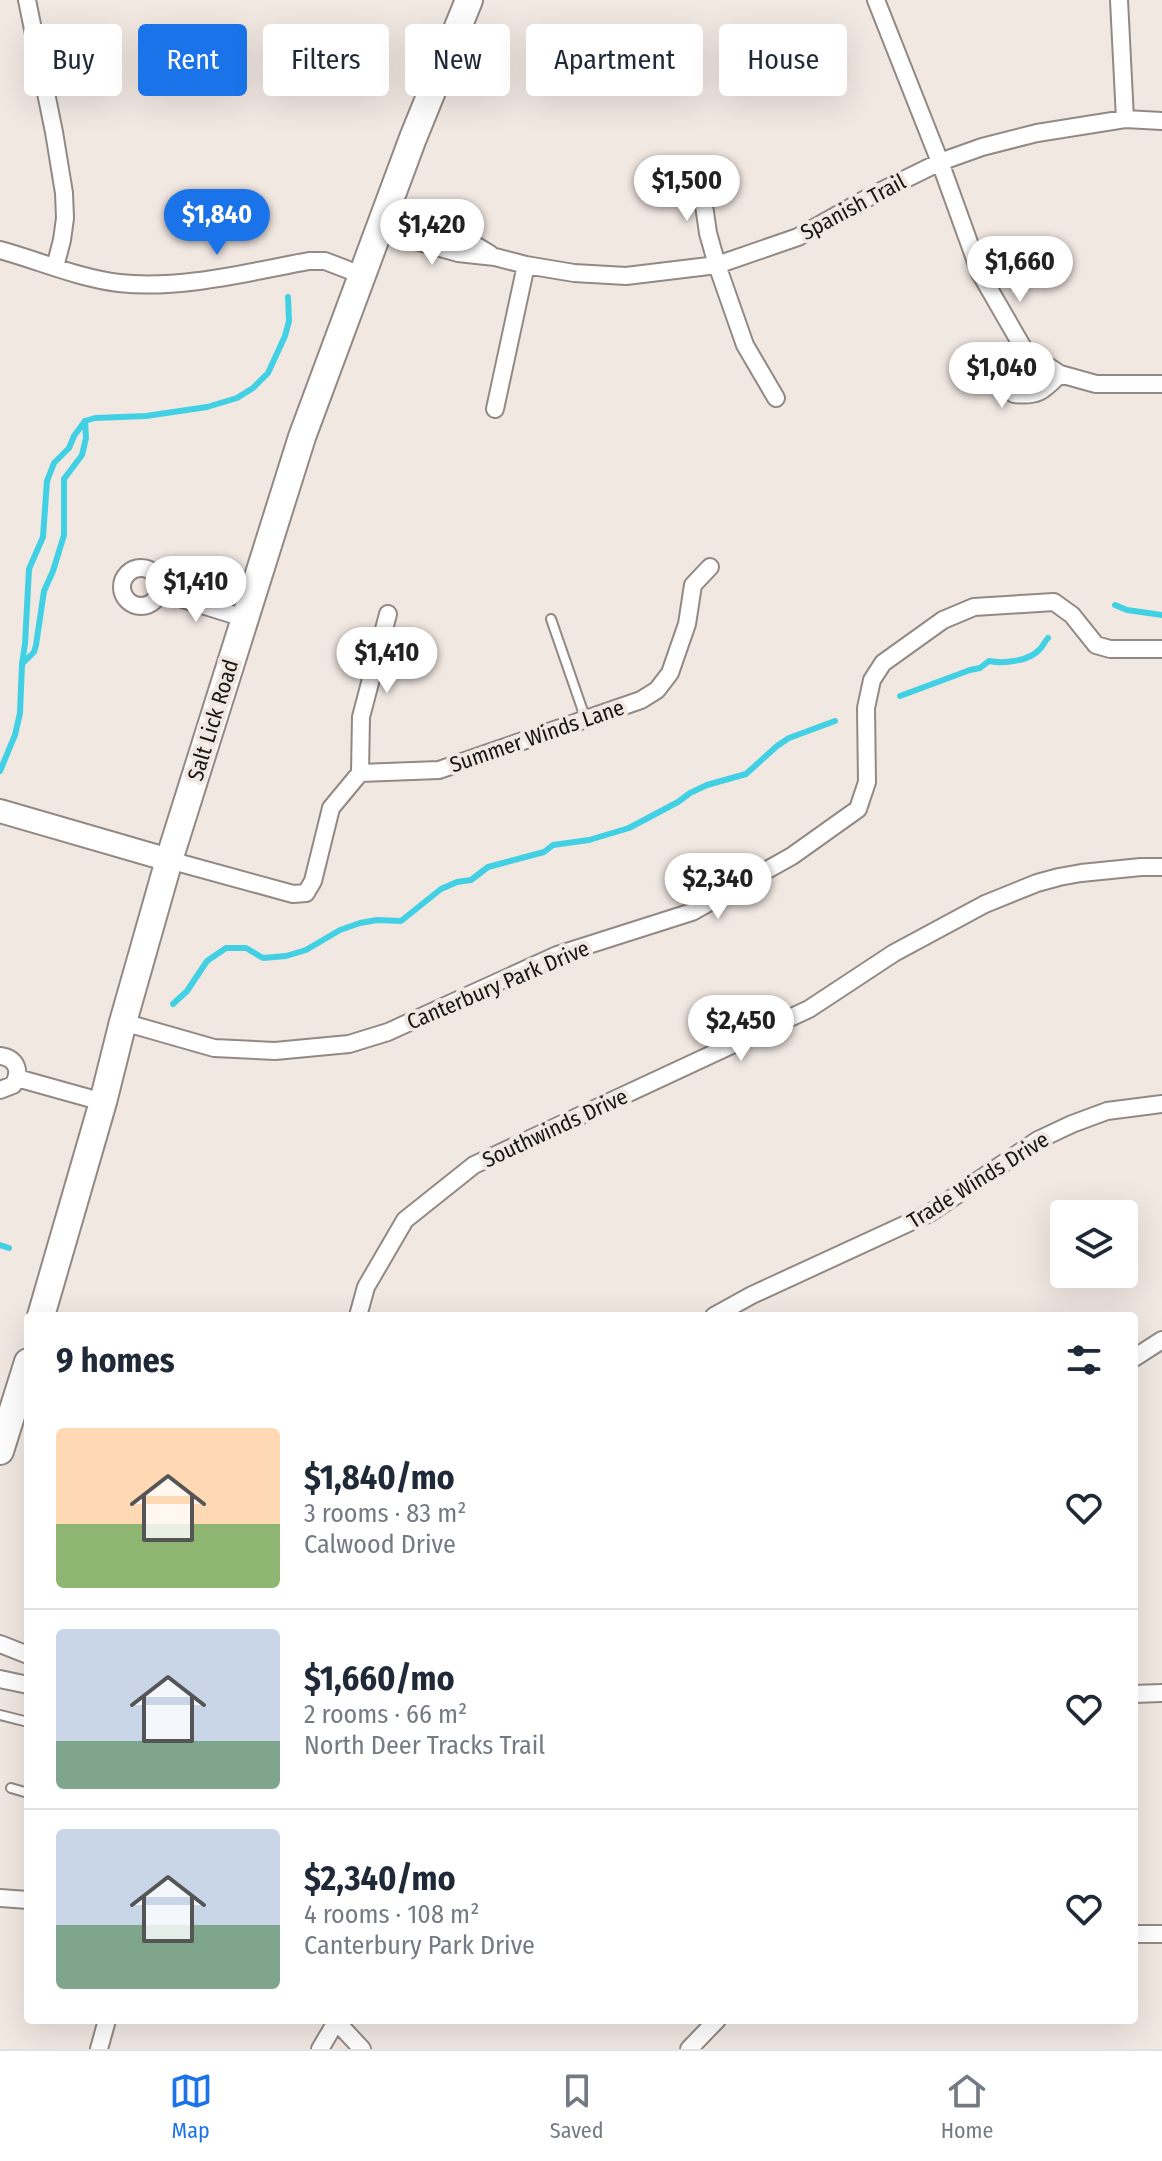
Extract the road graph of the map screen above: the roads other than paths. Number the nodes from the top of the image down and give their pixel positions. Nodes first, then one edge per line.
1 (27, 0) edge
2 (469, 0) edge
3 (876, 0) edge
4 (1119, 0) edge
5 (1125, 119) junction
6 (1162, 121) edge
7 (940, 162) junction
8 (699, 171) dead end
9 (385, 218) junction
10 (0, 250) edge
11 (495, 257) junction
12 (526, 265) junction
13 (717, 265) junction
14 (55, 267) junction
15 (364, 276) junction
16 (1025, 351) junction
17 (1060, 374) junction
18 (1162, 384) edge
19 (776, 398) dead end
20 (495, 409) dead end
21 (710, 567) dead end
22 (160, 592) dead end
23 (388, 614) dead end
24 (244, 618) junction
25 (551, 619) dead end
26 (1162, 649) edge
27 (586, 721) junction
28 (360, 773) junction
29 (0, 811) edge
30 (169, 860) junction
31 (1162, 867) edge
32 (123, 1022) junction
33 (0, 1056) edge
34 (17, 1078) junction
35 (0, 1090) edge
36 (103, 1102) junction
37 (1162, 1104) edge
38 (42, 1312) edge
39 (359, 1312) edge
40 (721, 1312) edge
41 (1162, 1340) edge
42 (1138, 1355) edge
43 (24, 1372) edge
44 (4, 1424) edge
45 (0, 1451) edge
46 (0, 1644) edge
47 (24, 1653) edge
48 (0, 1679) edge
49 (24, 1684) edge
50 (1162, 1693) edge
51 (1138, 1694) edge
52 (0, 1715) edge
53 (24, 1721) edge
54 (11, 1788) dead end
55 (24, 1792) edge
56 (0, 1898) edge
57 (24, 1900) edge
58 (1138, 1934) edge
59 (1162, 1934) edge
60 (106, 2024) edge
61 (333, 2024) edge
62 (338, 2024) edge
63 (713, 2024) edge
64 (99, 2049) edge
65 (320, 2049) edge
66 (362, 2049) edge
67 (689, 2049) edge

1 - 14 street
2 - 9 main road, Salt Lick Road
3 - 7 street
4 - 5 street
5 - 6 street, Spanish Trail
5 - 7 street, Spanish Trail
7 - 13 street, Spanish Trail
7 - 16 street
8 - 13 street
9 - 11 street, Spanish Trail
9 - 11 street, Spanish Trail
9 - 15 main road, Salt Lick Road
10 - 14 street
11 - 12 street, Spanish Trail
12 - 13 street, Spanish Trail
12 - 20 street
13 - 19 street
14 - 15 street
15 - 24 main road, Salt Lick Road
16 - 17 street
16 - 17 street
17 - 18 street
21 - 27 street, Summer Winds Lane
22 - 24 street
23 - 28 street
24 - 30 main road, Salt Lick Road
25 - 27 lane
26 - 32 street, Canterbury Park Drive
27 - 28 street, Summer Winds Lane
28 - 30 street
29 - 30 street
30 - 32 main road, Salt Lick Road
31 - 39 street, Southwinds Drive
32 - 36 main road, Salt Lick Road
33 - 34 street
34 - 35 street
34 - 36 street
36 - 38 main road, Salt Lick Road
37 - 40 street, Trade Winds Drive
41 - 42 street
43 - 44 main road
44 - 45 main road
46 - 47 street
48 - 49 street
50 - 51 street
52 - 53 lane
54 - 55 lane
56 - 57 street
58 - 59 street
60 - 64 street
61 - 65 street
62 - 66 street
63 - 67 street

